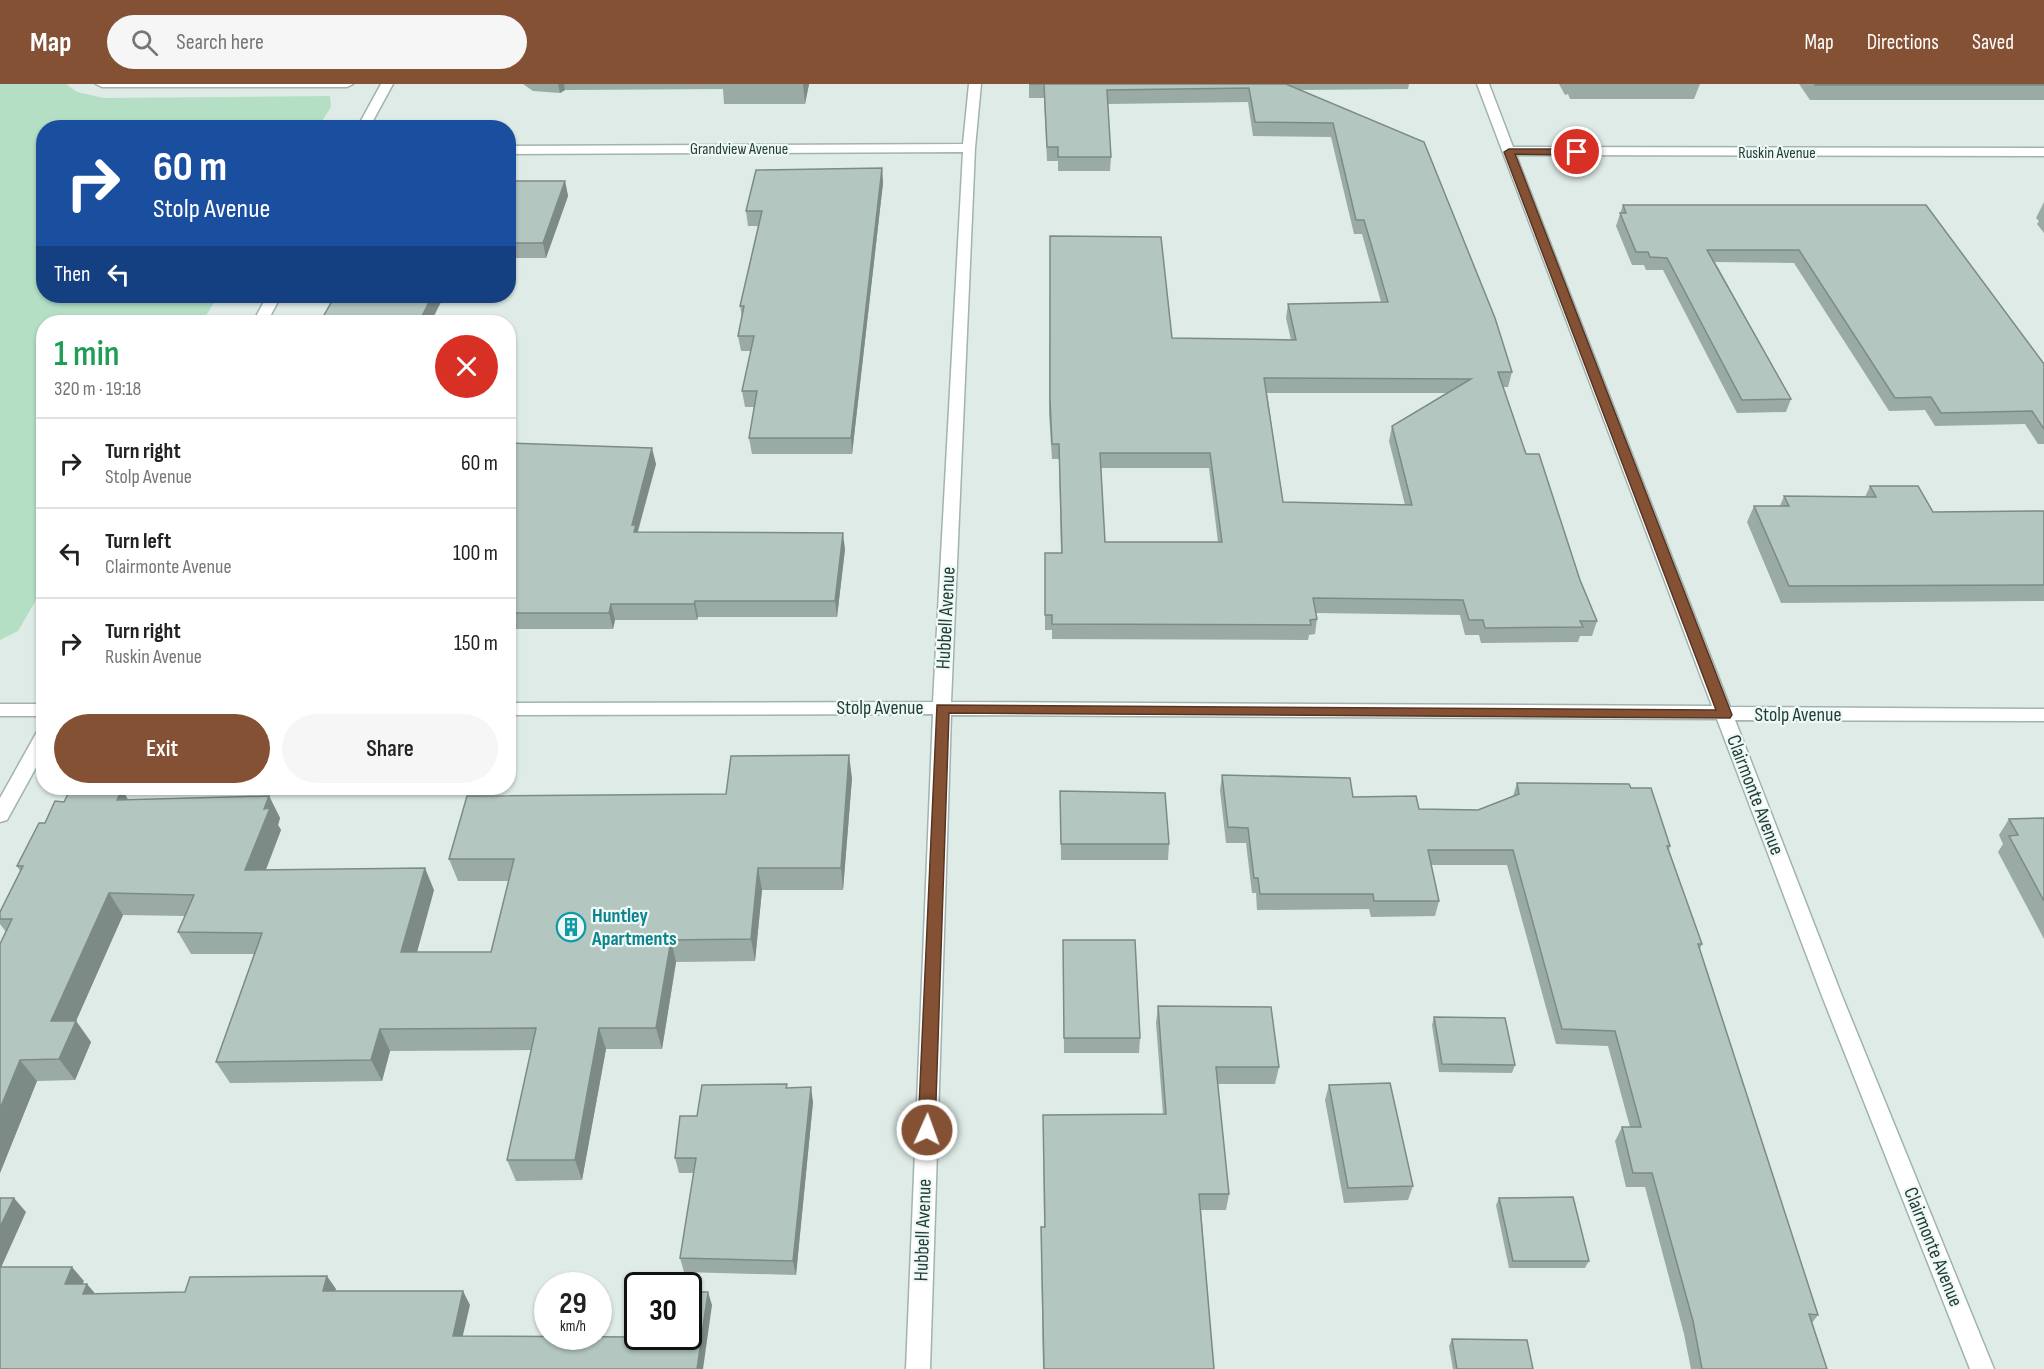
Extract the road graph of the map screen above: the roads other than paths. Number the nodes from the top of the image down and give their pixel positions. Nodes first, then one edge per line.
1 (347, 84) edge
2 (387, 84) edge
3 (975, 84) edge
4 (1483, 84) edge
5 (105, 85) edge
6 (187, 85) edge
7 (367, 120) edge
8 (969, 148) junction
9 (516, 150) edge
10 (1509, 152) junction
11 (2044, 152) edge
12 (942, 708) junction
13 (516, 709) edge
14 (0, 710) edge
15 (36, 710) edge
16 (1725, 715) junction
17 (2044, 716) edge
18 (36, 750) edge
19 (0, 815) edge
20 (918, 1369) edge
21 (1982, 1369) edge

1 - 6 street
2 - 7 street
3 - 8 street, Hubbell Avenue
4 - 10 street, Clairmonte Avenue
5 - 6 street
8 - 9 street, Grandview Avenue
8 - 12 street, Hubbell Avenue
10 - 11 street, Ruskin Avenue
10 - 16 street, Clairmonte Avenue
12 - 13 street, Stolp Avenue
12 - 16 street, Stolp Avenue
12 - 20 street, Hubbell Avenue
14 - 15 street
16 - 17 street, Stolp Avenue
16 - 21 street, Clairmonte Avenue
18 - 19 street

